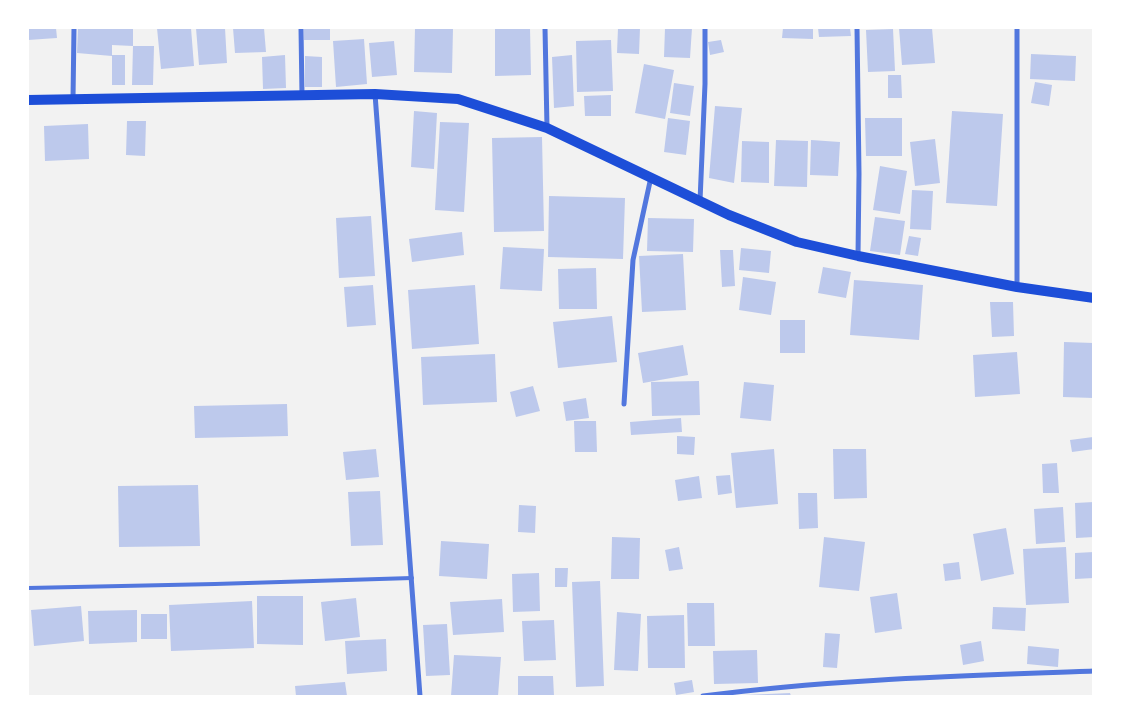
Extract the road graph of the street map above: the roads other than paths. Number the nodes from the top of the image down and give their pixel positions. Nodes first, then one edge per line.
1 (74, 28) edge
2 (301, 28) edge
3 (545, 28) edge
4 (704, 28) edge
5 (857, 28) edge
6 (1017, 28) edge
7 (375, 94) junction
8 (302, 95) junction
9 (73, 99) junction
10 (28, 100) edge
11 (548, 128) junction
12 (651, 177) junction
13 (700, 201) junction
14 (858, 256) junction
15 (1017, 287) junction
16 (1094, 298) edge
17 (624, 404) dead end
18 (412, 578) junction
19 (28, 588) edge
20 (1094, 670) edge
21 (420, 696) edge
22 (703, 696) edge

1 - 9 street
2 - 8 street
3 - 11 street
4 - 13 street
5 - 14 street
6 - 15 street
7 - 8 main road
7 - 11 main road
7 - 18 street
8 - 9 main road
9 - 10 main road
11 - 12 main road
12 - 13 main road
12 - 17 street
13 - 14 main road
14 - 15 main road
15 - 16 main road
18 - 19 lane
18 - 21 street
20 - 22 street

